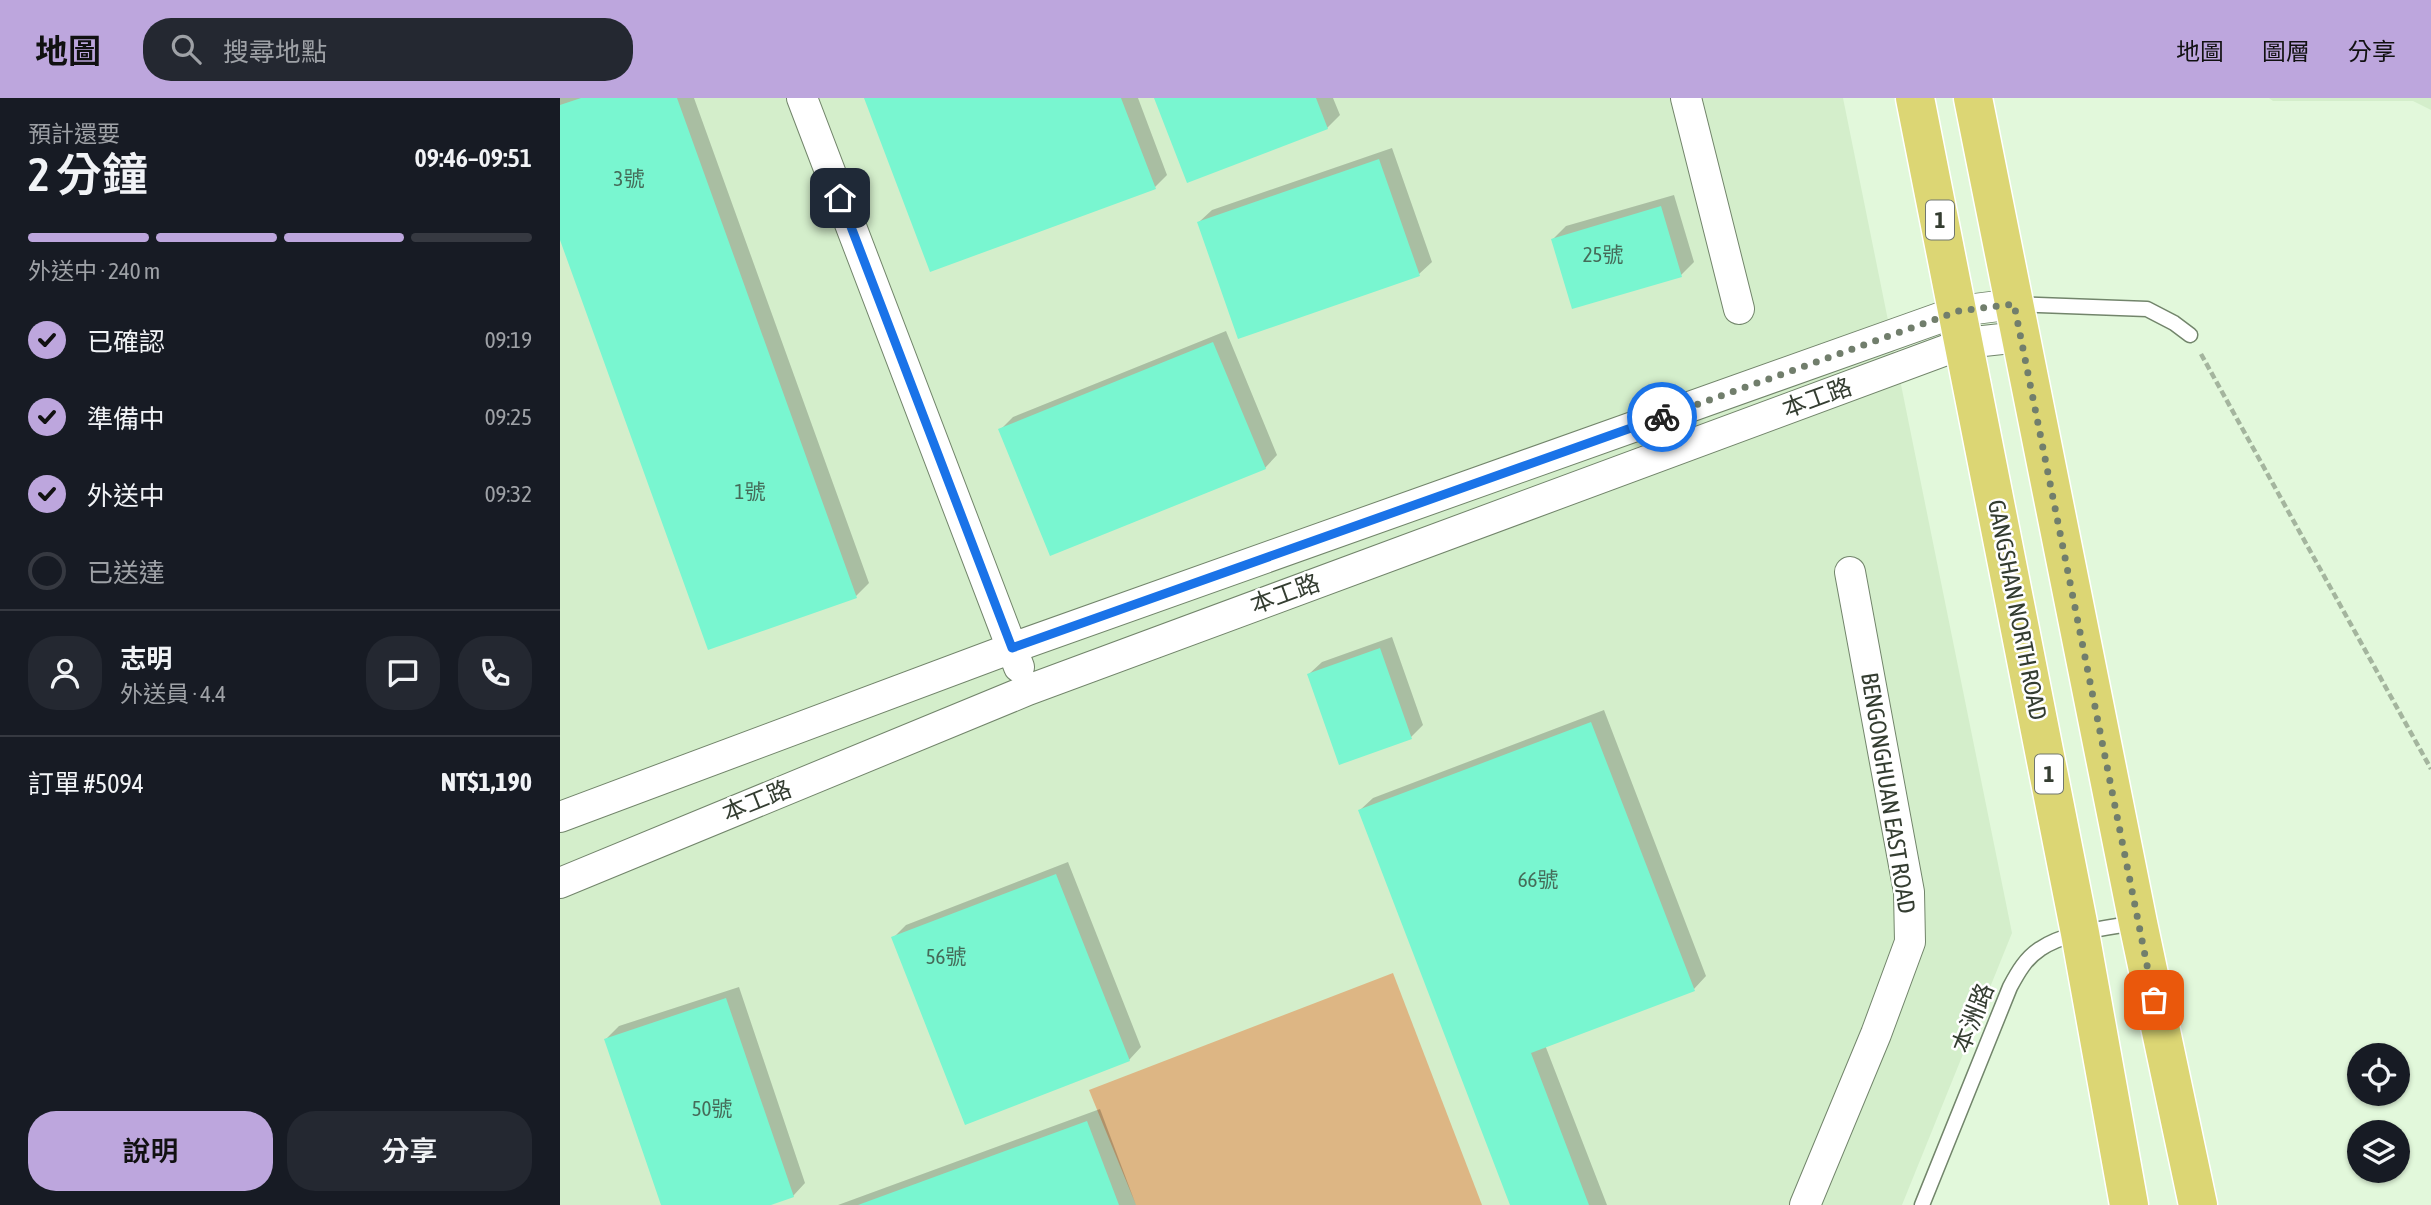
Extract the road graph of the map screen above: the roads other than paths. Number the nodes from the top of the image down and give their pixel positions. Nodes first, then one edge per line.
1 (802, 98) edge
2 (1686, 98) edge
3 (1916, 98) edge
4 (1972, 98) edge
5 (1739, 309) dead end
6 (2017, 320) junction
7 (1962, 327) junction
8 (2190, 335) road end
9 (1850, 572) dead end
10 (1012, 648) junction
11 (1028, 690) junction
12 (560, 817) edge
13 (560, 883) edge
14 (2138, 923) junction
15 (2080, 933) junction
16 (1805, 1205) edge
17 (1922, 1205) edge
18 (2129, 1205) edge
19 (2197, 1205) edge

1 - 10 street
2 - 5 street
3 - 7 main road, GANGSHAN NORTH ROAD / 1
4 - 6 main road
6 - 7 street, 本工路
6 - 8 lane
6 - 14 main road
7 - 10 street, 本工路
7 - 11 street, 本工路
7 - 15 main road, GANGSHAN NORTH ROAD / 1
9 - 16 street, BENGONGHUAN EAST ROAD
10 - 11 street
10 - 12 street, 本工路
11 - 13 street, 本工路
14 - 15 lane, 本洲路
14 - 19 main road
15 - 17 lane, 本洲路
15 - 18 main road, GANGSHAN NORTH ROAD / 1

